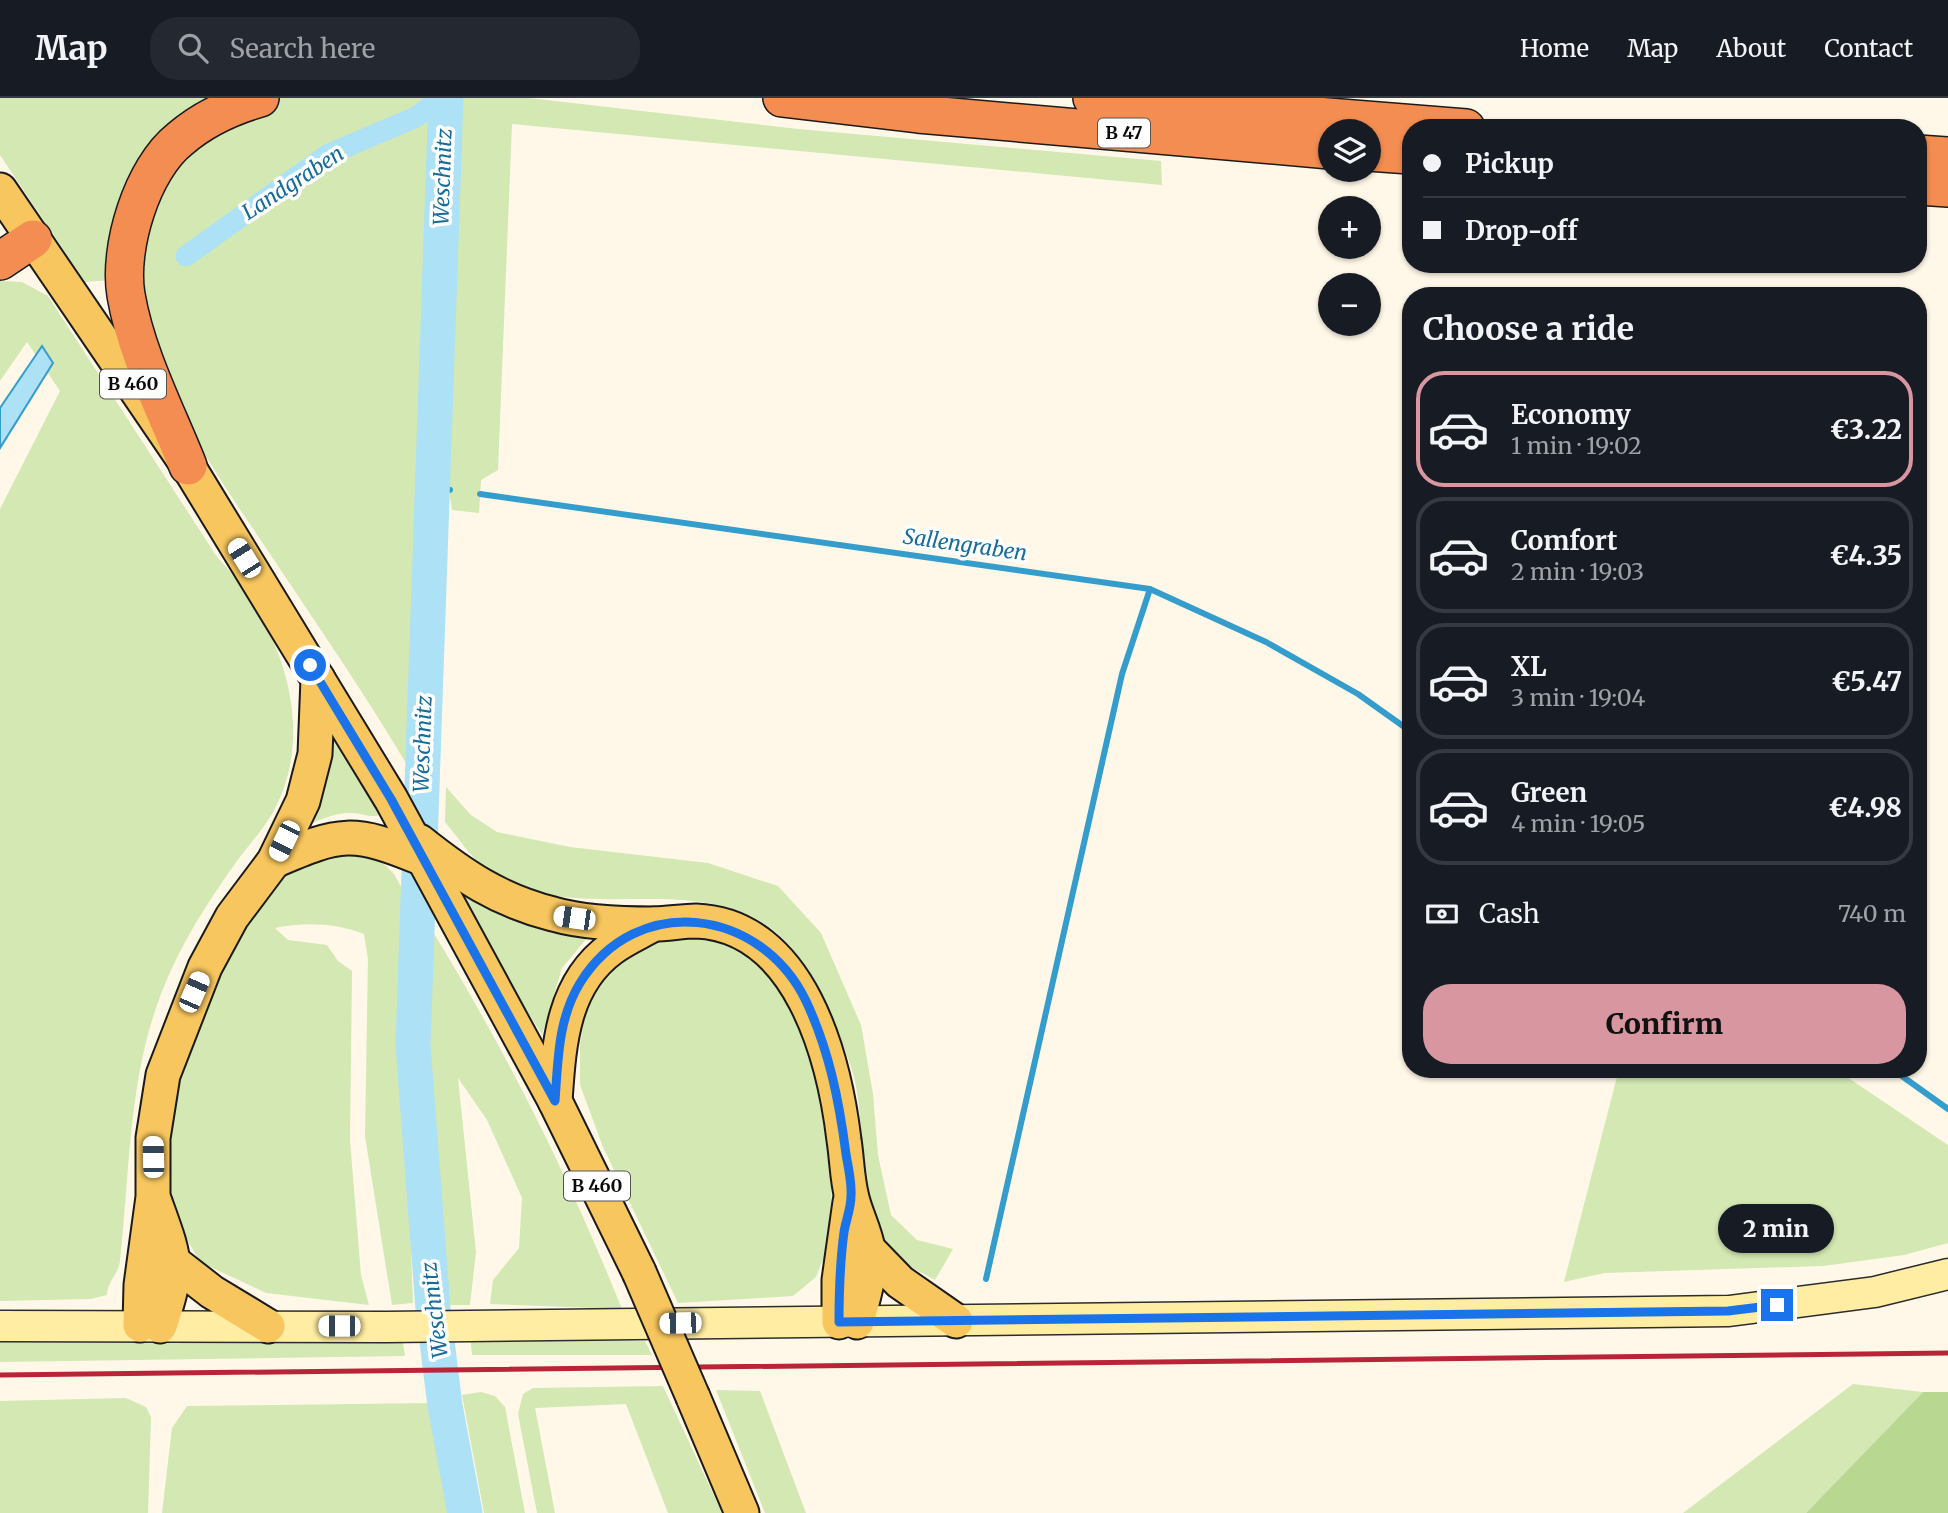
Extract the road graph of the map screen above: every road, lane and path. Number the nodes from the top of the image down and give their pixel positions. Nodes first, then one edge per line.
1 (260, 98) edge
2 (782, 98) edge
3 (1092, 98) edge
4 (1402, 123) edge
5 (1318, 148) edge
6 (1381, 153) edge
7 (1402, 154) edge
8 (1927, 155) edge
9 (1948, 156) edge
10 (1927, 187) edge
11 (1948, 188) edge
12 (0, 190) edge
13 (33, 239) junction
14 (0, 261) edge
15 (188, 466) junction
16 (318, 679) junction
17 (406, 845) junction
18 (274, 861) junction
19 (654, 924) junction
20 (555, 1101) junction
21 (153, 1196) junction
22 (851, 1196) junction
23 (868, 1248) junction
24 (176, 1264) junction
25 (1948, 1274) edge
26 (956, 1321) junction
27 (848, 1322) junction
28 (0, 1326) edge
29 (150, 1326) junction
30 (268, 1326) junction
31 (742, 1513) edge

1 - 15 highway
2 - 5 highway, B 47
3 - 4 highway, B 47
6 - 7 highway
8 - 9 highway
10 - 11 highway
12 - 13 main road, B 460
13 - 14 highway
13 - 15 main road, B 460
15 - 16 main road, B 460
16 - 17 main road, B 460
16 - 18 main road
17 - 18 main road
17 - 19 main road
17 - 20 main road, B 460
18 - 21 main road
19 - 20 main road
19 - 22 main road
20 - 31 main road, B 460, bridge
21 - 24 main road
21 - 29 main road
22 - 23 main road
22 - 27 main road
23 - 26 main road
23 - 27 main road
24 - 29 main road
24 - 30 main road
25 - 26 street
26 - 27 street
27 - 30 street
28 - 29 street
29 - 30 street

